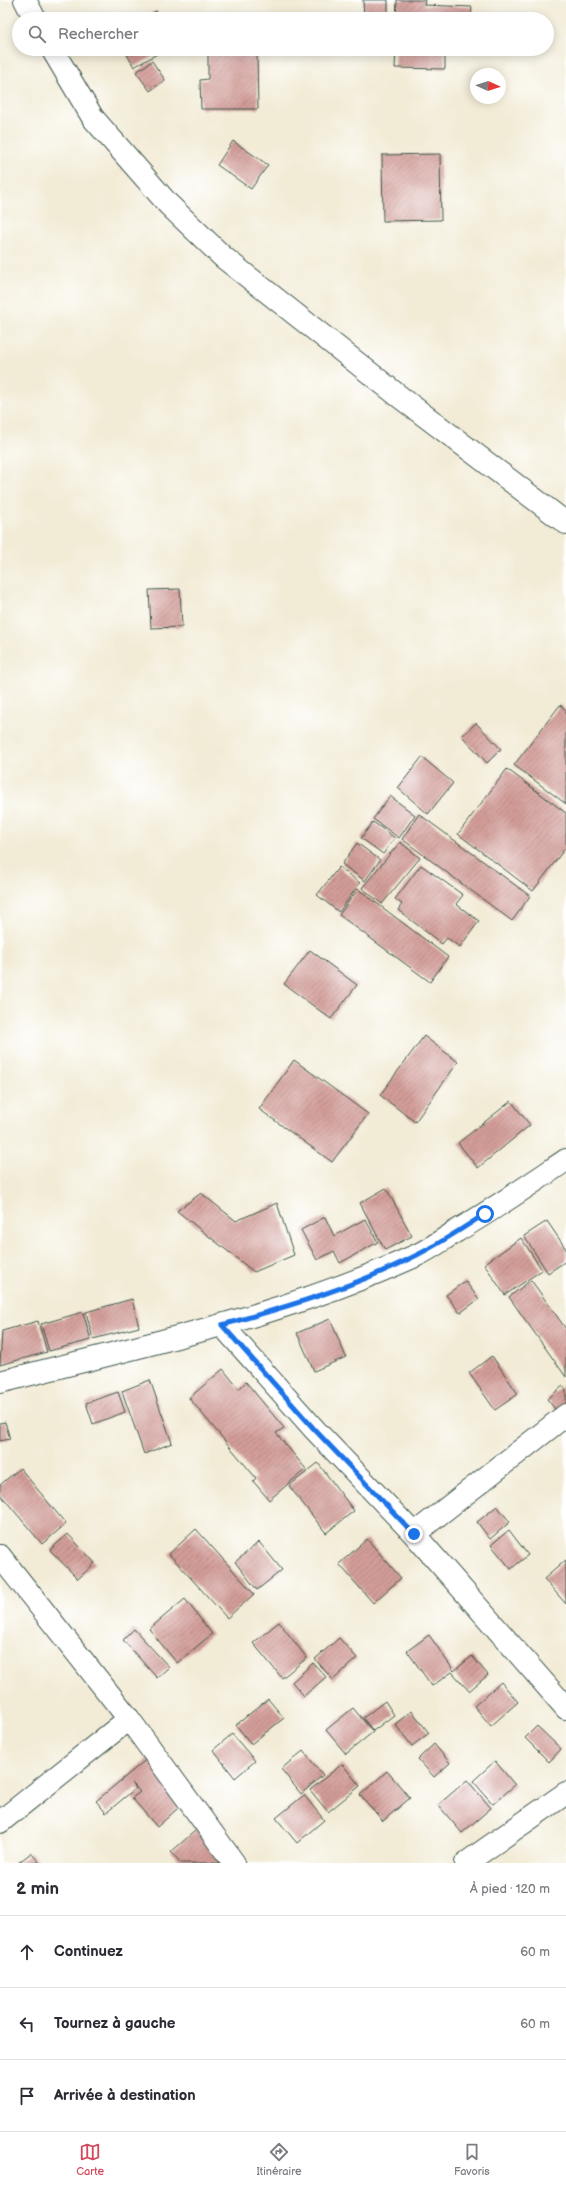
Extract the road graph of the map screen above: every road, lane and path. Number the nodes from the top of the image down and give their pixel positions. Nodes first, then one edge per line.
1 (25, 0) edge
2 (31, 12) edge
3 (56, 56) edge
4 (566, 523) edge
5 (566, 1160) edge
6 (222, 1325) junction
7 (0, 1382) edge
8 (566, 1415) edge
9 (414, 1534) junction
10 (0, 1556) edge
11 (566, 1708) edge
12 (129, 1719) junction
13 (566, 1793) edge
14 (0, 1822) edge
15 (234, 1863) edge
16 (466, 1863) edge

1 - 2 street
3 - 4 street
5 - 6 street
6 - 7 street
6 - 9 street
8 - 9 street
9 - 11 street
10 - 12 street
12 - 14 street
12 - 15 street
13 - 16 street

